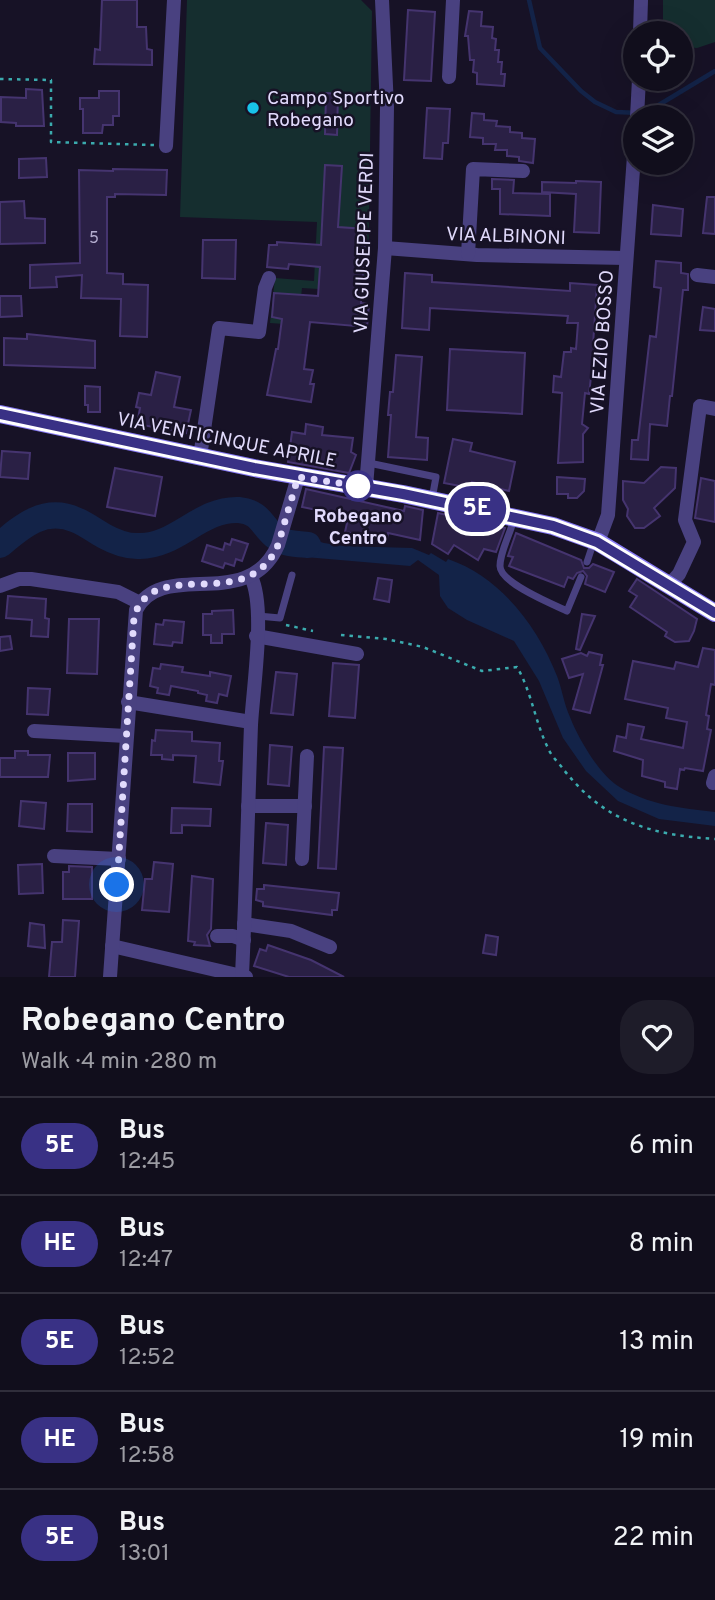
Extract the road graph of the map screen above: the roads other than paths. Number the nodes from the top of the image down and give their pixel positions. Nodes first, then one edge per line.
1 (174, 0) edge
2 (382, 0) edge
3 (453, 0) edge
4 (641, 0) edge
5 (640, 21) edge
6 (449, 77) dead end
7 (166, 146) road end
8 (523, 171) dead end
9 (632, 175) edge
10 (385, 248) junction
11 (468, 254) junction
12 (626, 258) junction
13 (697, 275) dead end
14 (269, 278) dead end
15 (715, 278) edge
16 (715, 409) edge
17 (0, 414) edge
18 (200, 457) junction
19 (369, 463) junction
20 (298, 477) junction
21 (366, 487) junction
22 (431, 500) junction
23 (514, 517) junction
24 (596, 541) junction
25 (587, 562) dead end
26 (292, 575) dead end
27 (251, 577) junction
28 (581, 577) dead end
29 (670, 584) junction
30 (0, 586) edge
31 (140, 603) junction
32 (715, 613) edge
33 (257, 625) junction
34 (357, 653) dead end
35 (128, 702) junction
36 (251, 722) junction
37 (34, 731) dead end
38 (126, 736) junction
39 (307, 755) dead end
40 (248, 806) junction
41 (305, 806) junction
42 (54, 856) dead end
43 (119, 859) junction
44 (302, 859) dead end
45 (244, 923) junction
46 (217, 936) dead end
47 (244, 940) junction
48 (112, 946) junction
49 (330, 947) dead end
50 (239, 976) edge
51 (110, 977) edge

1 - 7 street
2 - 10 street, VIA GIUSEPPE VERDI
3 - 6 street
4 - 5 street
8 - 11 street
9 - 12 street, VIA EZIO BOSSO
10 - 11 street, VIA ALBINONI
10 - 19 street, VIA GIUSEPPE VERDI
11 - 12 street, VIA ALBINONI
12 - 24 street, VIA EZIO BOSSO
13 - 15 street
14 - 18 street
16 - 29 street
17 - 18 main road, VIA VENTICINQUE APRILE
18 - 20 main road, VIA VENTICINQUE APRILE
19 - 21 street, VIA GIUSEPPE VERDI
19 - 22 lane
20 - 21 main road, VIA VENTICINQUE APRILE
20 - 27 street
21 - 22 main road, VIA VENTICINQUE APRILE
22 - 23 main road, VIA VENTICINQUE APRILE
23 - 24 main road, VIA VENTICINQUE APRILE
23 - 28 lane
24 - 25 lane
24 - 29 main road, VIA VENTICINQUE APRILE
26 - 33 lane
27 - 31 street
27 - 33 street
29 - 32 main road, VIA VENTICINQUE APRILE
30 - 31 street
31 - 35 street
33 - 34 street
33 - 36 street
35 - 36 street
35 - 38 street
36 - 40 street
37 - 38 street
38 - 43 street
39 - 41 street
40 - 41 street
40 - 45 street
41 - 44 street
42 - 43 street
43 - 48 street
45 - 47 street
45 - 49 street
46 - 47 street
47 - 50 street
48 - 50 street
48 - 51 street

